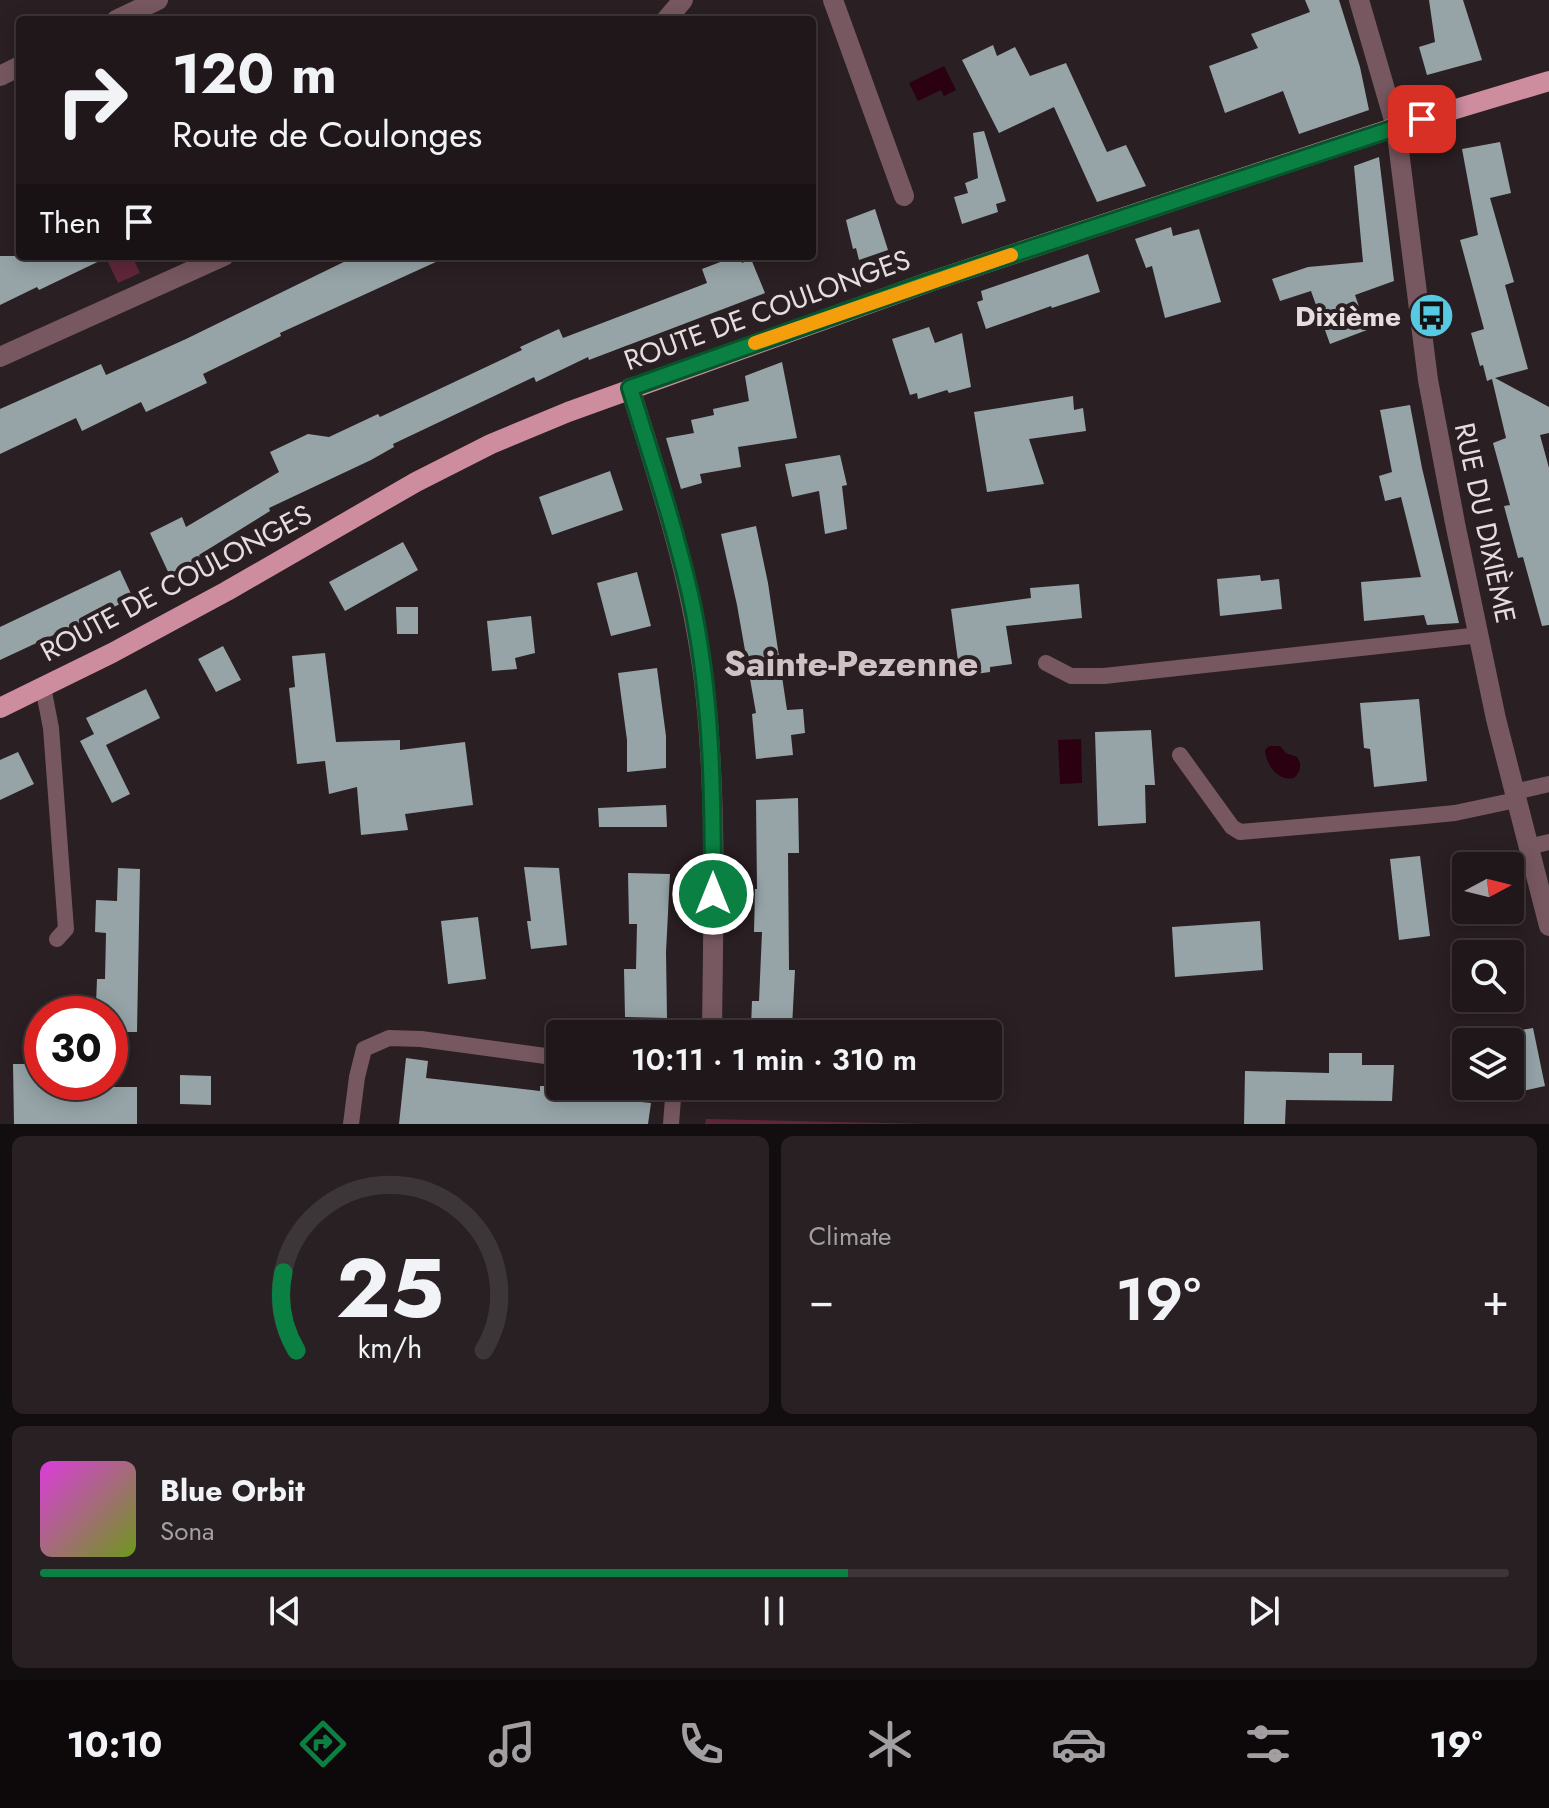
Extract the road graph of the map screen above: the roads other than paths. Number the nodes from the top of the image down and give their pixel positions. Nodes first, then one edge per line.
1 (158, 0) edge
2 (683, 0) edge
3 (833, 0) edge
4 (1359, 0) edge
5 (124, 16) edge
6 (669, 16) edge
7 (1549, 81) edge
8 (1396, 127) junction
9 (904, 196) dead end
10 (215, 260) edge
11 (0, 357) edge
12 (630, 388) junction
13 (1480, 635) junction
14 (1046, 663) dead end
15 (43, 687) junction
16 (0, 708) edge
17 (1180, 755) dead end
18 (1549, 784) edge
19 (1515, 796) junction
20 (1549, 842) edge
21 (1528, 847) junction
22 (1549, 926) edge
23 (57, 939) dead end
24 (712, 1020) edge
25 (546, 1056) edge
26 (673, 1100) edge
27 (351, 1124) edge
28 (671, 1124) edge

1 - 5 street
2 - 6 street
3 - 9 street
4 - 8 street, RUE DU DIXIÈME
7 - 8 main road, ROUTE DE COULONGES
8 - 12 main road, ROUTE DE COULONGES
8 - 13 street, RUE DU DIXIÈME
10 - 11 street
12 - 15 main road, ROUTE DE COULONGES
12 - 24 street
13 - 14 lane
13 - 19 street, RUE DU DIXIÈME
15 - 16 main road, ROUTE DE COULONGES
15 - 23 lane
17 - 19 lane
18 - 19 lane
19 - 21 street, RUE DU DIXIÈME
20 - 21 lane
21 - 22 street, RUE DU DIXIÈME
25 - 27 lane
26 - 28 lane

